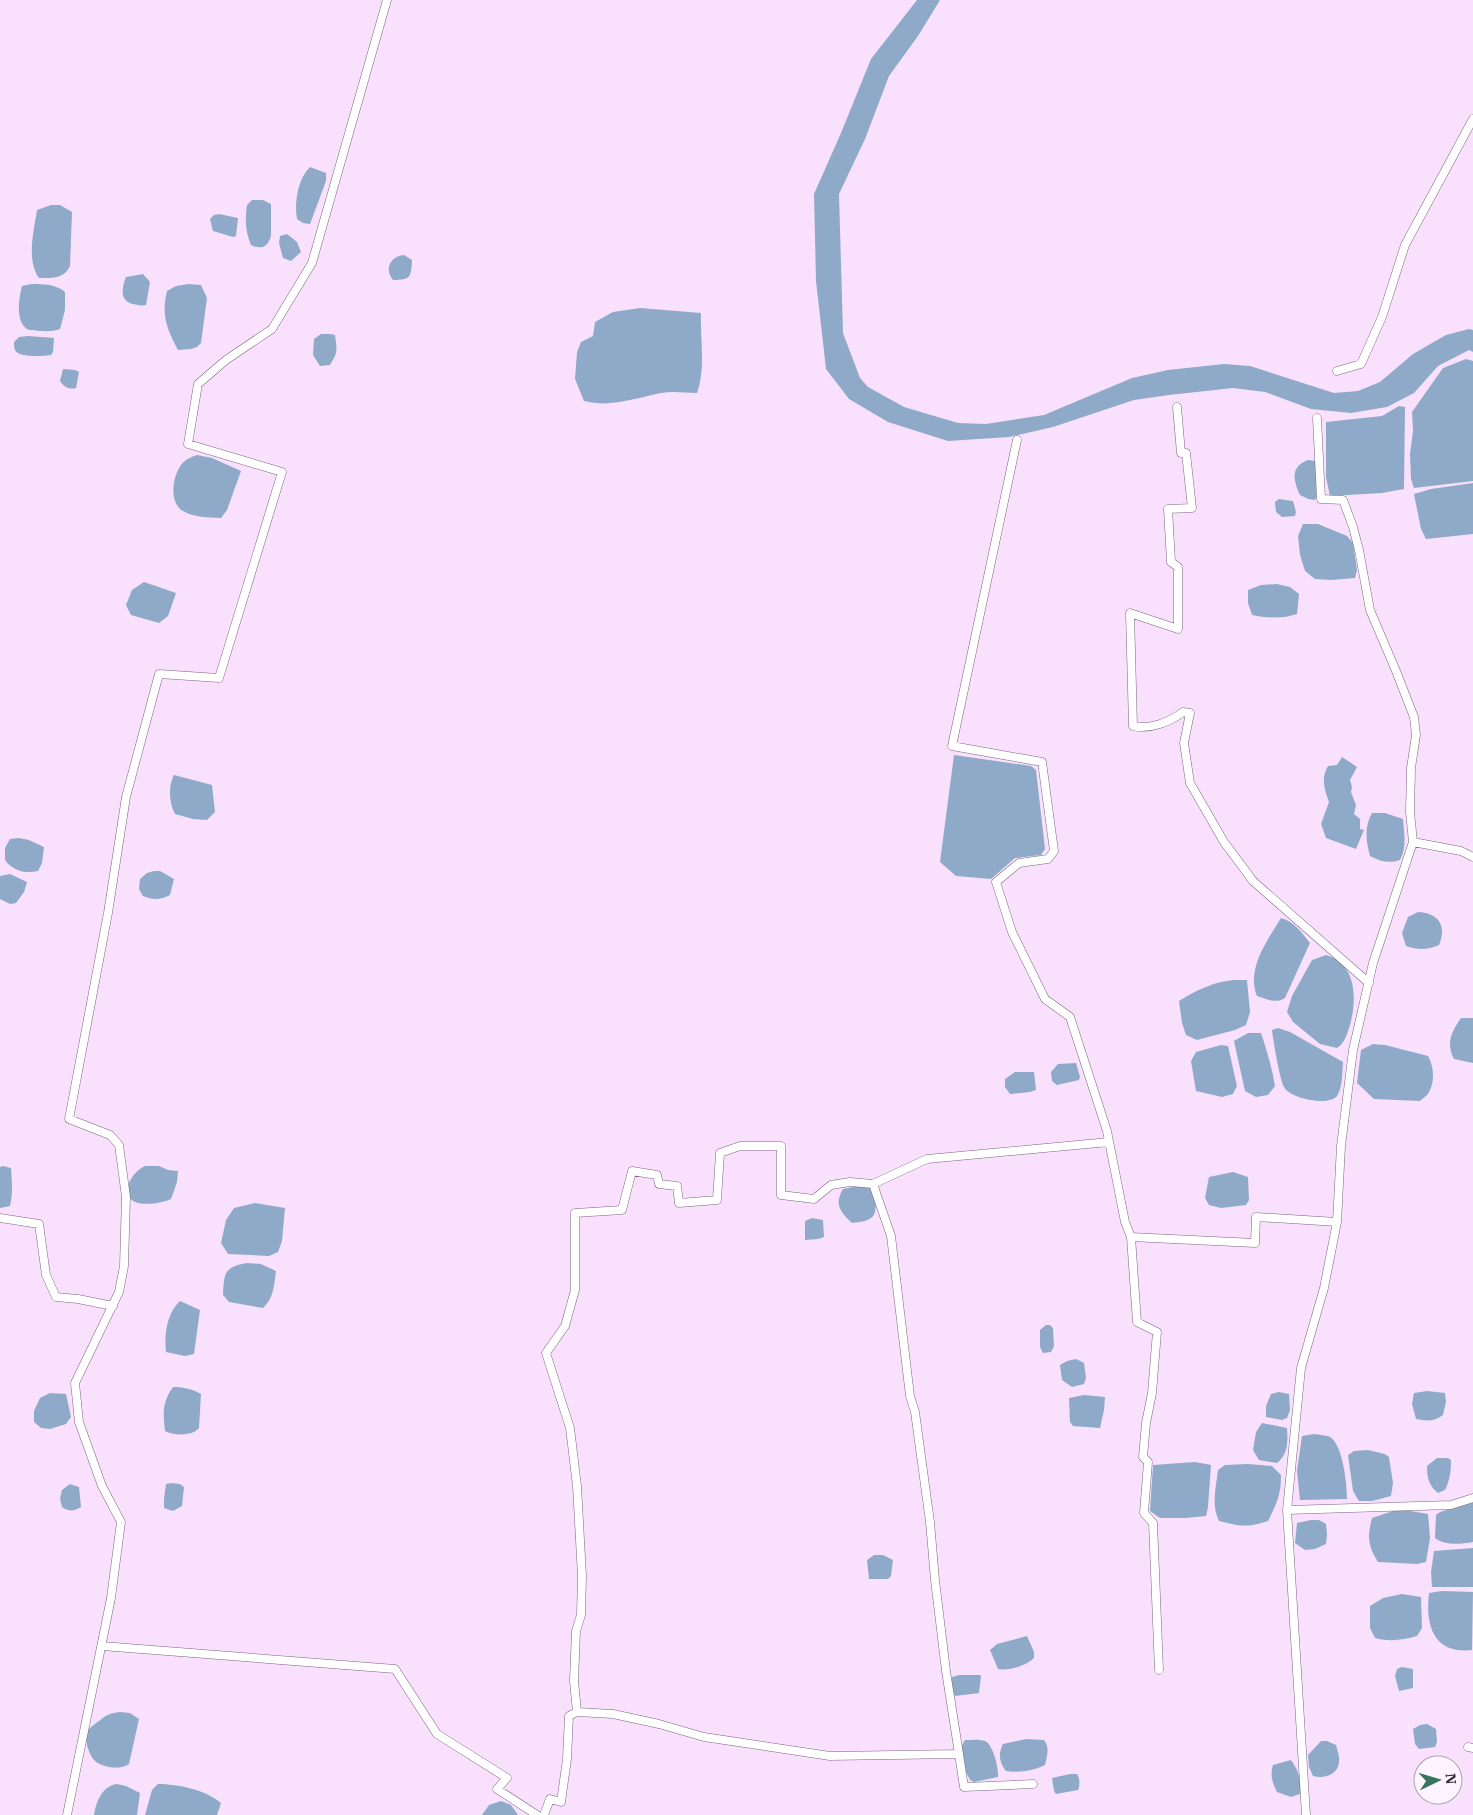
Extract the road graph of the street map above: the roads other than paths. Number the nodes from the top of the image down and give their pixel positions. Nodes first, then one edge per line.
1 (387, 0) edge
2 (1473, 119) edge
3 (1337, 371) dead end
4 (1177, 407) dead end
5 (1317, 418) dead end
6 (1017, 440) dead end
7 (1413, 842) junction
8 (1473, 857) edge
9 (1369, 983) junction
10 (1109, 1142) junction
11 (873, 1184) junction
12 (0, 1218) edge
13 (1337, 1222) junction
14 (1131, 1237) junction
15 (113, 1306) junction
16 (1473, 1498) edge
17 (1287, 1510) junction
18 (102, 1646) junction
19 (1159, 1670) dead end
20 (577, 1712) junction
21 (958, 1754) junction
22 (1033, 1784) dead end
23 (67, 1815) edge
24 (537, 1815) edge
25 (544, 1815) edge
26 (1306, 1815) edge

1 - 15 street
2 - 3 street
4 - 9 street
5 - 7 street
6 - 10 street
7 - 8 street
7 - 9 street
9 - 13 street
10 - 11 street
10 - 14 street
11 - 20 street
11 - 21 street
12 - 15 street
13 - 14 street
13 - 17 street
14 - 19 street
15 - 18 street
16 - 17 street
17 - 26 street
18 - 23 street
18 - 24 street
20 - 21 street
20 - 25 street
21 - 22 street

